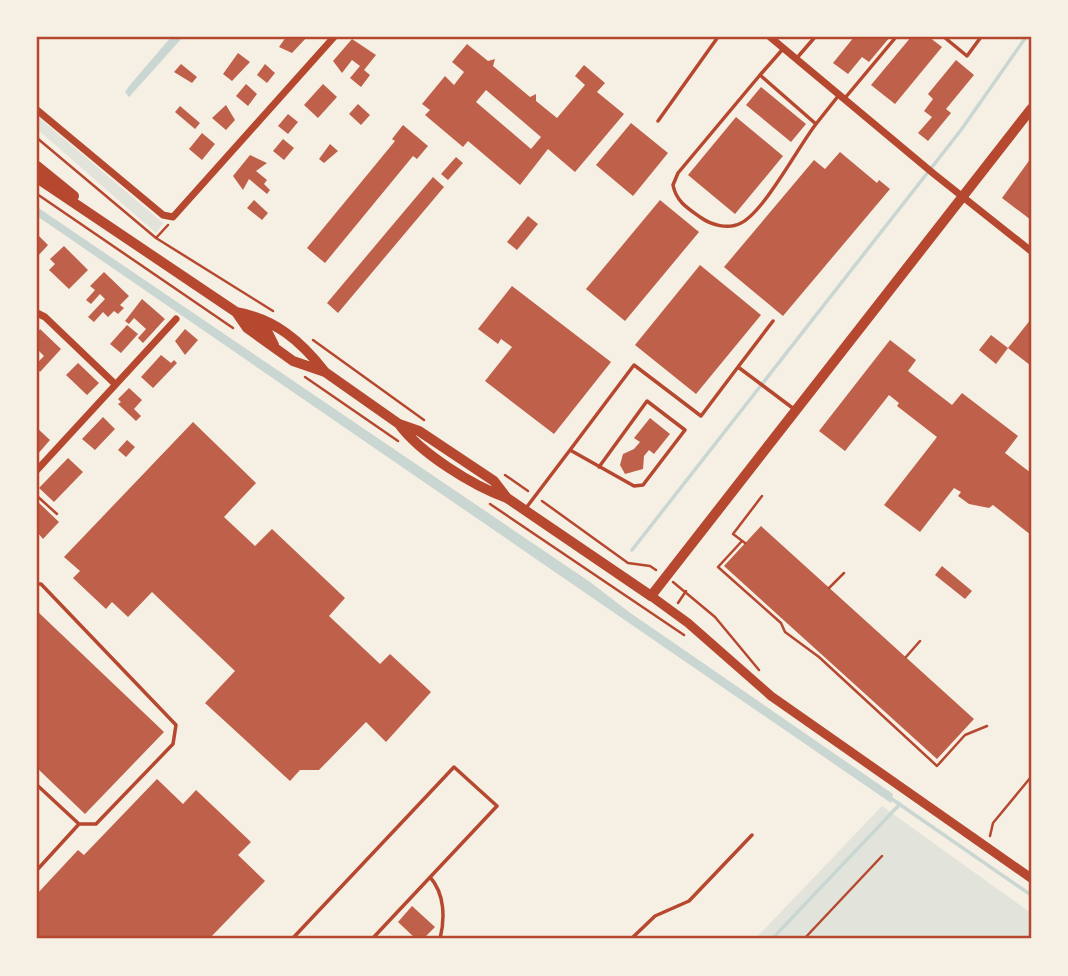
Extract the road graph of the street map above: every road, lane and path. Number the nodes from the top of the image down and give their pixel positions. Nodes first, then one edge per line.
1 (334, 37) edge
2 (718, 37) edge
3 (770, 37) edge
4 (784, 37) edge
5 (815, 37) edge
6 (895, 37) edge
7 (944, 37) edge
8 (981, 37) edge
9 (781, 46) junction
10 (796, 59) junction
11 (760, 75) junction
12 (842, 97) junction
13 (1031, 109) edge
14 (37, 110) edge
15 (658, 121) dead end
16 (816, 124) junction
17 (37, 138) edge
18 (37, 166) edge
19 (37, 178) edge
20 (37, 194) edge
21 (964, 199) junction
22 (121, 233) junction
23 (1031, 251) edge
24 (236, 312) junction
25 (37, 313) edge
26 (279, 315) dead end
27 (176, 319) dead end
28 (773, 321) dead end
29 (237, 331) dead end
30 (310, 338) dead end
31 (738, 367) junction
32 (325, 372) junction
33 (303, 376) dead end
34 (115, 384) junction
35 (794, 409) junction
36 (399, 424) junction
37 (434, 427) dead end
38 (402, 444) dead end
39 (438, 444) junction
40 (418, 445) junction
41 (570, 450) junction
42 (599, 467) junction
43 (37, 470) edge
44 (501, 472) dead end
45 (37, 496) edge
46 (536, 496) junction
47 (762, 496) dead end
48 (508, 498) junction
49 (490, 504) dead end
50 (525, 510) junction
51 (57, 514) dead end
52 (844, 573) dead end
53 (665, 577) junction
54 (37, 584) edge
55 (830, 588) dead end
56 (686, 591) junction
57 (651, 596) junction
58 (672, 611) junction
59 (793, 629) dead end
60 (678, 632) dead end
61 (788, 635) junction
62 (920, 641) dead end
63 (906, 657) dead end
64 (765, 678) dead end
65 (870, 699) dead end
66 (867, 703) junction
67 (987, 726) dead end
68 (1031, 778) edge
69 (37, 785) edge
70 (79, 824) junction
71 (752, 835) dead end
72 (986, 847) junction
73 (882, 856) dead end
74 (37, 870) edge
75 (430, 877) junction
76 (1031, 878) edge
77 (292, 939) edge
78 (372, 939) edge
79 (440, 939) edge
80 (631, 939) edge
81 (804, 939) edge

1 - 14 street
2 - 15 lane
3 - 9 street
4 - 9 lane
5 - 10 lane
6 - 12 lane
7 - 8 lane
9 - 10 street
9 - 11 lane
10 - 12 street
11 - 16 lane
11 - 16 lane
12 - 16 lane
12 - 21 street
13 - 21 main road
17 - 26 path
18 - 22 main road
19 - 22 main road
20 - 29 path
21 - 23 street
21 - 35 main road
22 - 24 main road
24 - 32 main road
24 - 32 main road
25 - 34 street
27 - 34 street
28 - 31 lane
30 - 37 path
31 - 35 lane
31 - 41 lane
32 - 36 main road
33 - 38 path
34 - 43 street
35 - 53 main road
36 - 39 main road
36 - 40 main road
39 - 40 main road
39 - 48 main road
40 - 48 main road
41 - 42 lane
41 - 46 lane
42 - 42 lane
44 - 46 path
45 - 51 path
46 - 50 lane
46 - 53 path
47 - 61 path
48 - 50 main road
49 - 60 path
50 - 57 main road
52 - 55 path
53 - 56 path
53 - 57 main road
54 - 70 lane
56 - 58 path
56 - 64 path
57 - 58 street
58 - 72 street
59 - 61 path
61 - 66 path
62 - 63 path
65 - 66 path
66 - 67 path
68 - 72 path
69 - 70 lane
70 - 74 lane
71 - 80 lane
72 - 76 street
73 - 81 path
75 - 77 lane
75 - 78 lane
75 - 79 lane

